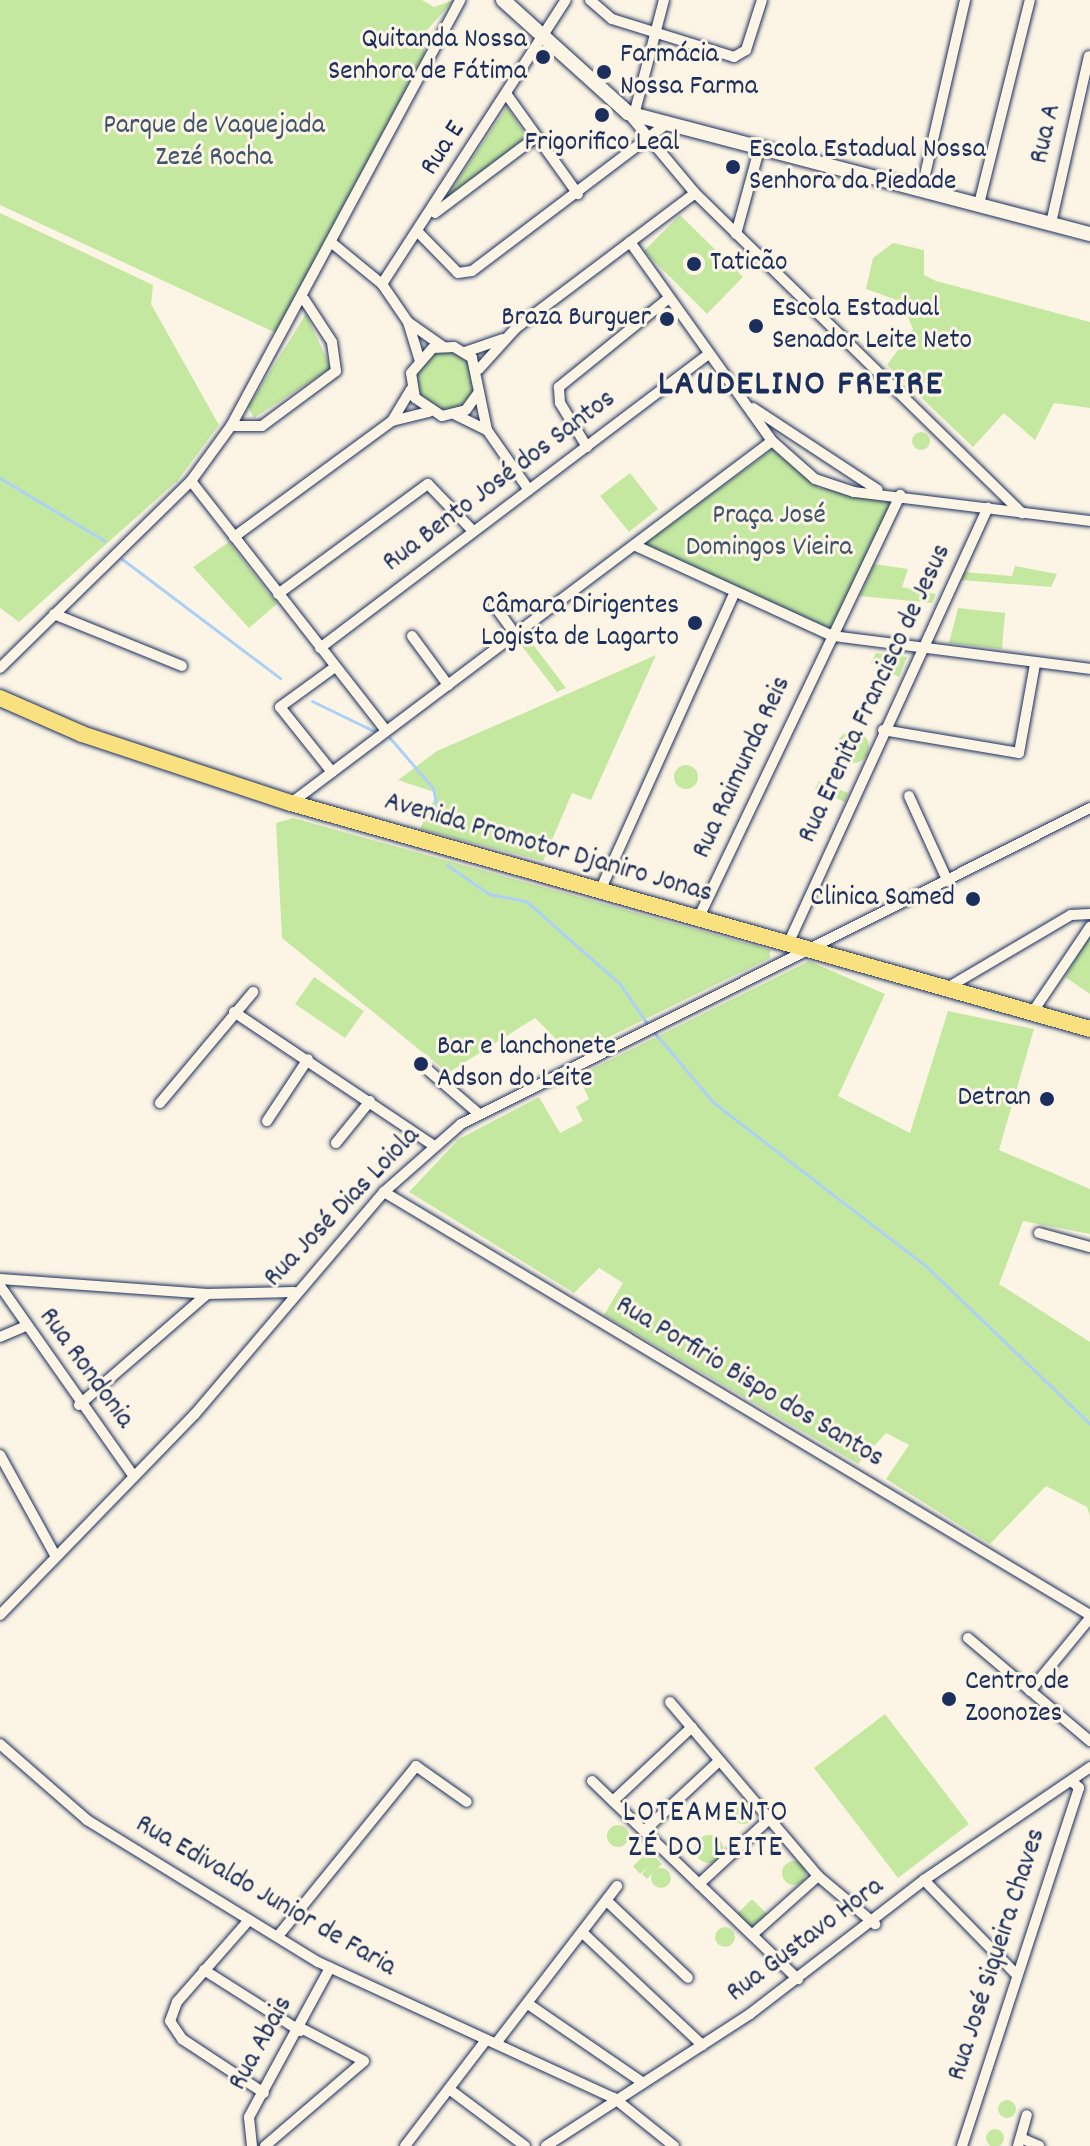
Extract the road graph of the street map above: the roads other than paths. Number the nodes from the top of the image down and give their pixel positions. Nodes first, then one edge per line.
1 (460, 0) edge
2 (503, 0) edge
3 (566, 0) edge
4 (590, 0) edge
5 (664, 0) edge
6 (762, 0) edge
7 (965, 0) edge
8 (1030, 0) edge
9 (659, 33) junction
10 (542, 38) junction
11 (1089, 56) edge
12 (507, 95) junction
13 (631, 114) junction
14 (665, 125) junction
15 (536, 137) junction
16 (646, 140) junction
17 (760, 146) junction
18 (922, 188) junction
19 (695, 193) junction
20 (578, 194) junction
21 (979, 204) junction
22 (428, 218) junction
23 (1051, 223) junction
24 (418, 232) junction
25 (736, 234) junction
26 (1090, 234) edge
27 (630, 242) junction
28 (332, 243) junction
29 (382, 284) junction
30 (669, 298) junction
31 (304, 299) junction
32 (408, 322) junction
33 (505, 338) junction
34 (442, 346) junction
35 (465, 352) junction
36 (709, 354) junction
37 (419, 359) junction
38 (479, 369) junction
39 (411, 389) junction
40 (479, 392) junction
41 (753, 408) junction
42 (429, 412) junction
43 (769, 414) junction
44 (456, 415) junction
45 (392, 421) junction
46 (759, 424) junction
47 (231, 426) junction
48 (487, 430) junction
49 (772, 441) junction
50 (587, 447) junction
51 (191, 481) junction
52 (529, 490) junction
53 (896, 495) junction
54 (988, 508) junction
55 (1022, 513) junction
56 (1090, 521) edge
57 (473, 531) junction
58 (234, 537) junction
59 (636, 546) junction
60 (278, 594) junction
61 (734, 594) junction
62 (494, 605) dead end
63 (54, 614) junction
64 (515, 634) junction
65 (412, 636) dead end
66 (833, 636) junction
67 (320, 648) junction
68 (921, 651) junction
69 (1035, 664) junction
70 (182, 666) dead end
71 (335, 667) junction
72 (0, 668) edge
73 (1090, 669) edge
74 (448, 685) junction
75 (0, 698) edge
76 (883, 730) junction
77 (386, 731) junction
78 (332, 772) junction
79 (909, 796) dead end
80 (291, 803) junction
81 (1090, 808) edge
82 (948, 882) junction
83 (599, 893) junction
84 (1090, 914) edge
85 (698, 919) junction
86 (1090, 927) edge
87 (788, 944) junction
88 (810, 950) junction
89 (945, 989) junction
90 (253, 992) dead end
91 (234, 1012) junction
92 (1032, 1013) junction
93 (1090, 1029) edge
94 (308, 1059) junction
95 (429, 1071) dead end
96 (370, 1101) junction
97 (160, 1103) dead end
98 (479, 1114) junction
99 (267, 1121) dead end
100 (336, 1143) dead end
101 (433, 1145) junction
102 (384, 1192) junction
103 (1039, 1233) dead end
104 (1090, 1247) edge
105 (0, 1279) edge
106 (0, 1286) edge
107 (294, 1292) junction
108 (207, 1294) junction
109 (23, 1327) junction
110 (0, 1337) edge
111 (79, 1405) junction
112 (0, 1455) edge
113 (134, 1477) junction
114 (56, 1557) junction
115 (0, 1615) edge
116 (1090, 1617) edge
117 (968, 1638) dead end
118 (1030, 1691) junction
119 (670, 1702) dead end
120 (692, 1727) junction
121 (1090, 1741) edge
122 (0, 1744) edge
123 (719, 1761) junction
124 (1090, 1767) edge
125 (592, 1781) dead end
126 (1073, 1782) junction
127 (613, 1801) junction
128 (467, 1802) dead end
129 (768, 1820) junction
130 (644, 1831) junction
131 (818, 1876) junction
132 (924, 1880) junction
133 (699, 1884) junction
134 (617, 1886) dead end
135 (608, 1902) junction
136 (249, 1920) junction
137 (875, 1924) junction
138 (753, 1934) junction
139 (585, 1935) junction
140 (278, 1936) junction
141 (330, 1968) junction
142 (204, 1970) junction
143 (1015, 1973) junction
144 (688, 1978) dead end
145 (798, 1979) junction
146 (531, 2006) junction
147 (300, 2030) junction
148 (492, 2041) junction
149 (702, 2045) junction
150 (642, 2082) junction
151 (449, 2089) junction
152 (264, 2093) junction
153 (614, 2098) junction
154 (1027, 2115) dead end
155 (661, 2136) junction
156 (1020, 2142) edge
157 (252, 2146) edge
158 (265, 2146) edge
159 (405, 2146) edge
160 (525, 2146) edge
161 (546, 2146) edge
162 (650, 2146) edge
163 (674, 2146) edge
164 (962, 2146) edge
165 (1039, 2146) edge

1 - 28 street
2 - 10 main road
3 - 10 street, Rua E
4 - 9 street
5 - 9 street
6 - 9 street
7 - 18 street
8 - 21 street
9 - 13 street
10 - 12 street, Rua E
10 - 13 main road
11 - 23 street, Rua A
12 - 15 street
12 - 22 street, Rua E
13 - 14 main road
13 - 16 street
14 - 16 street
14 - 17 main road
15 - 20 street
15 - 22 street
16 - 19 street
16 - 20 street
17 - 18 main road
17 - 25 street
18 - 21 main road
19 - 25 street
19 - 27 street
20 - 24 street
21 - 23 main road
22 - 24 street, Rua E
23 - 26 main road
24 - 29 street, Rua E
25 - 55 street
27 - 30 street
27 - 33 street
28 - 29 street
28 - 31 street
29 - 32 street
30 - 36 street
30 - 50 street
31 - 47 street
31 - 47 street
32 - 34 street
32 - 37 street
33 - 35 street
33 - 38 street
34 - 35 street
34 - 37 street
35 - 38 street
36 - 41 street
36 - 50 street, Rua Bento José dos Santos
37 - 39 street
38 - 40 street
39 - 42 street
39 - 45 street
40 - 44 street
40 - 48 street
41 - 43 street
41 - 46 street
42 - 44 street
42 - 45 street
43 - 46 street
43 - 53 street
44 - 48 street
45 - 58 street
46 - 49 street
47 - 51 street
48 - 52 street
49 - 53 street
49 - 59 street
50 - 52 street, Rua Bento José dos Santos
51 - 58 street
51 - 63 street
52 - 57 street, Rua Bento José dos Santos
53 - 54 street
53 - 66 street
54 - 55 street
54 - 68 street, Rua Erenita Francisco de Jesus
55 - 56 street
57 - 60 street
57 - 67 street, Rua Bento José dos Santos
58 - 60 street
59 - 61 street
59 - 64 street
60 - 67 street
61 - 66 street
61 - 83 street
62 - 64 street
63 - 70 street
63 - 72 street
64 - 74 street
65 - 74 street
66 - 68 street
66 - 85 street, Rua Raimunda Reis
67 - 71 street
68 - 69 street
68 - 76 street, Rua Erenita Francisco de Jesus
69 - 73 street
69 - 76 street
71 - 77 street
71 - 78 street
74 - 77 street
75 - 80 main road, Avenida Promotor Djaniro Jonas
76 - 87 street, Rua Erenita Francisco de Jesus
77 - 78 street
78 - 80 street
79 - 82 street
80 - 83 main road, Avenida Promotor Djaniro Jonas
81 - 82 street, Rua José Dias Loiola
82 - 88 street, Rua José Dias Loiola
83 - 85 main road, Avenida Promotor Djaniro Jonas
84 - 89 street
85 - 87 main road, Avenida Promotor Djaniro Jonas
86 - 92 street
87 - 88 main road, Avenida Promotor Djaniro Jonas
88 - 89 main road, Avenida Promotor Djaniro Jonas
88 - 98 street, Rua José Dias Loiola
89 - 92 main road, Avenida Promotor Djaniro Jonas
90 - 91 street
91 - 94 street
91 - 97 street
92 - 93 main road, Avenida Promotor Djaniro Jonas
94 - 96 street
94 - 99 street
95 - 98 street
96 - 100 street
96 - 101 street
98 - 101 street, Rua José Dias Loiola
101 - 102 street, Rua José Dias Loiola
102 - 107 street, Rua José Dias Loiola
102 - 116 street, Rua Porfirio Bispo dos Santos
103 - 104 street
105 - 108 street
106 - 109 street, Rua Rondonia
107 - 108 street
107 - 113 street, Rua José Dias Loiola
108 - 111 street
109 - 110 street
109 - 111 street, Rua Rondonia
111 - 113 street, Rua Rondonia
112 - 114 street
113 - 114 street, Rua José Dias Loiola
114 - 115 street, Rua José Dias Loiola
116 - 118 street
117 - 118 street
118 - 121 street
119 - 120 street
120 - 123 street
120 - 127 street
122 - 136 street, Rua Edivaldo Junior de Faria
123 - 129 street
123 - 130 street
124 - 126 street, Rua Gustavo Hora
125 - 127 street
126 - 132 street, Rua Gustavo Hora
126 - 143 street, Rua José Siqueira Chaves
127 - 130 street
128 - 140 street
129 - 131 street
129 - 133 street
130 - 133 street
131 - 137 street
131 - 138 street
132 - 137 street, Rua Gustavo Hora
132 - 143 street
133 - 138 street
134 - 135 street
135 - 139 street
135 - 144 street
136 - 140 street, Rua Edivaldo Junior de Faria
136 - 142 street
137 - 145 street, Rua Gustavo Hora
138 - 145 street
139 - 146 street
139 - 149 street
140 - 141 street, Rua Edivaldo Junior de Faria
141 - 147 street, Rua Abais
141 - 148 street, Rua Edivaldo Junior de Faria
142 - 147 street
142 - 152 street
143 - 164 street, Rua José Siqueira Chaves
145 - 149 street, Rua Gustavo Hora
146 - 148 street
146 - 150 street
147 - 152 street, Rua Abais
147 - 158 street
148 - 151 street
148 - 153 street, Rua Edivaldo Junior de Faria
149 - 150 street, Rua Gustavo Hora
150 - 153 street, Rua Gustavo Hora
151 - 159 street
151 - 160 street
152 - 157 street, Rua Abais
153 - 155 street, Rua Edivaldo Junior de Faria
153 - 161 street, Rua Gustavo Hora
154 - 156 street
155 - 162 street
155 - 163 street, Rua Edivaldo Junior de Faria
156 - 165 street

